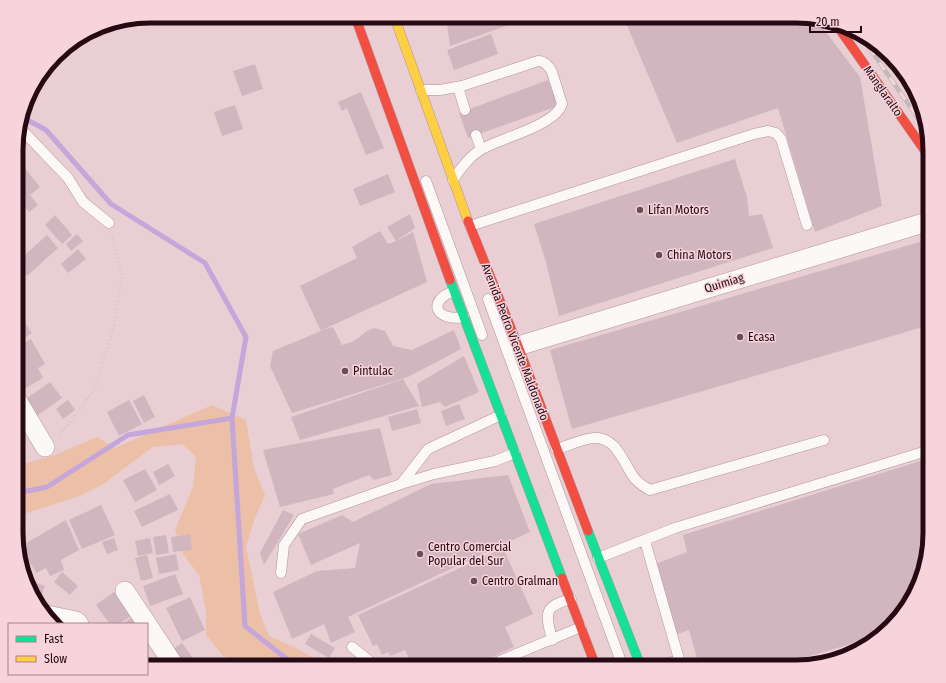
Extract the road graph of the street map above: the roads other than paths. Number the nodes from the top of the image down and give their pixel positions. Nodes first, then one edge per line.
1 (358, 23) edge
2 (368, 23) edge
3 (397, 23) edge
4 (389, 31) dead end
5 (842, 32) edge
6 (384, 66) dead end
7 (458, 87) junction
8 (421, 90) junction
9 (465, 110) dead end
10 (24, 132) edge
11 (476, 135) dead end
12 (923, 148) edge
13 (481, 149) junction
14 (422, 169) dead end
15 (453, 180) junction
16 (109, 223) road end
17 (923, 223) edge
18 (807, 225) dead end
19 (470, 226) junction
20 (454, 291) junction
21 (464, 317) junction
22 (518, 346) junction
23 (487, 347) dead end
24 (23, 410) edge
25 (509, 414) junction
26 (824, 440) dead end
27 (45, 447) road end
28 (556, 449) junction
29 (923, 452) edge
30 (515, 453) junction
31 (401, 484) junction
32 (645, 541) junction
33 (598, 558) junction
34 (281, 573) dead end
35 (125, 591) dead end
36 (571, 599) junction
37 (55, 617) edge
38 (78, 623) edge
39 (146, 623) edge
40 (148, 626) edge
41 (582, 627) junction
42 (552, 640) junction
43 (352, 647) dead end
44 (170, 660) edge
45 (368, 660) edge
46 (502, 660) edge
47 (594, 660) edge
48 (600, 660) edge
49 (620, 660) edge
50 (638, 660) edge
51 (677, 660) edge

1 - 20 main road
2 - 6 lane
3 - 8 main road, Avenida Pedro Vicente Maldonado
4 - 49 lane
5 - 12 main road, Manglaralto
7 - 8 lane
7 - 9 lane
7 - 13 lane
8 - 15 main road, Avenida Pedro Vicente Maldonado
10 - 16 lane
11 - 13 lane
13 - 15 lane
14 - 23 lane
15 - 19 main road, Avenida Pedro Vicente Maldonado
17 - 22 street, Quimiag
18 - 19 lane
19 - 22 main road, Avenida Pedro Vicente Maldonado
20 - 21 main road
20 - 21 lane
21 - 25 main road
22 - 28 main road, Avenida Pedro Vicente Maldonado
24 - 27 street
25 - 30 main road
25 - 31 lane
25 - 48 lane
26 - 28 lane
28 - 33 main road, Avenida Pedro Vicente Maldonado
29 - 32 lane
30 - 31 lane
30 - 36 main road
31 - 34 lane
32 - 33 lane
32 - 51 lane
33 - 50 main road, Avenida Pedro Vicente Maldonado
35 - 39 street
36 - 41 main road
36 - 42 lane
37 - 38 street
40 - 44 street
41 - 42 lane
41 - 47 main road
42 - 46 lane
43 - 45 lane

